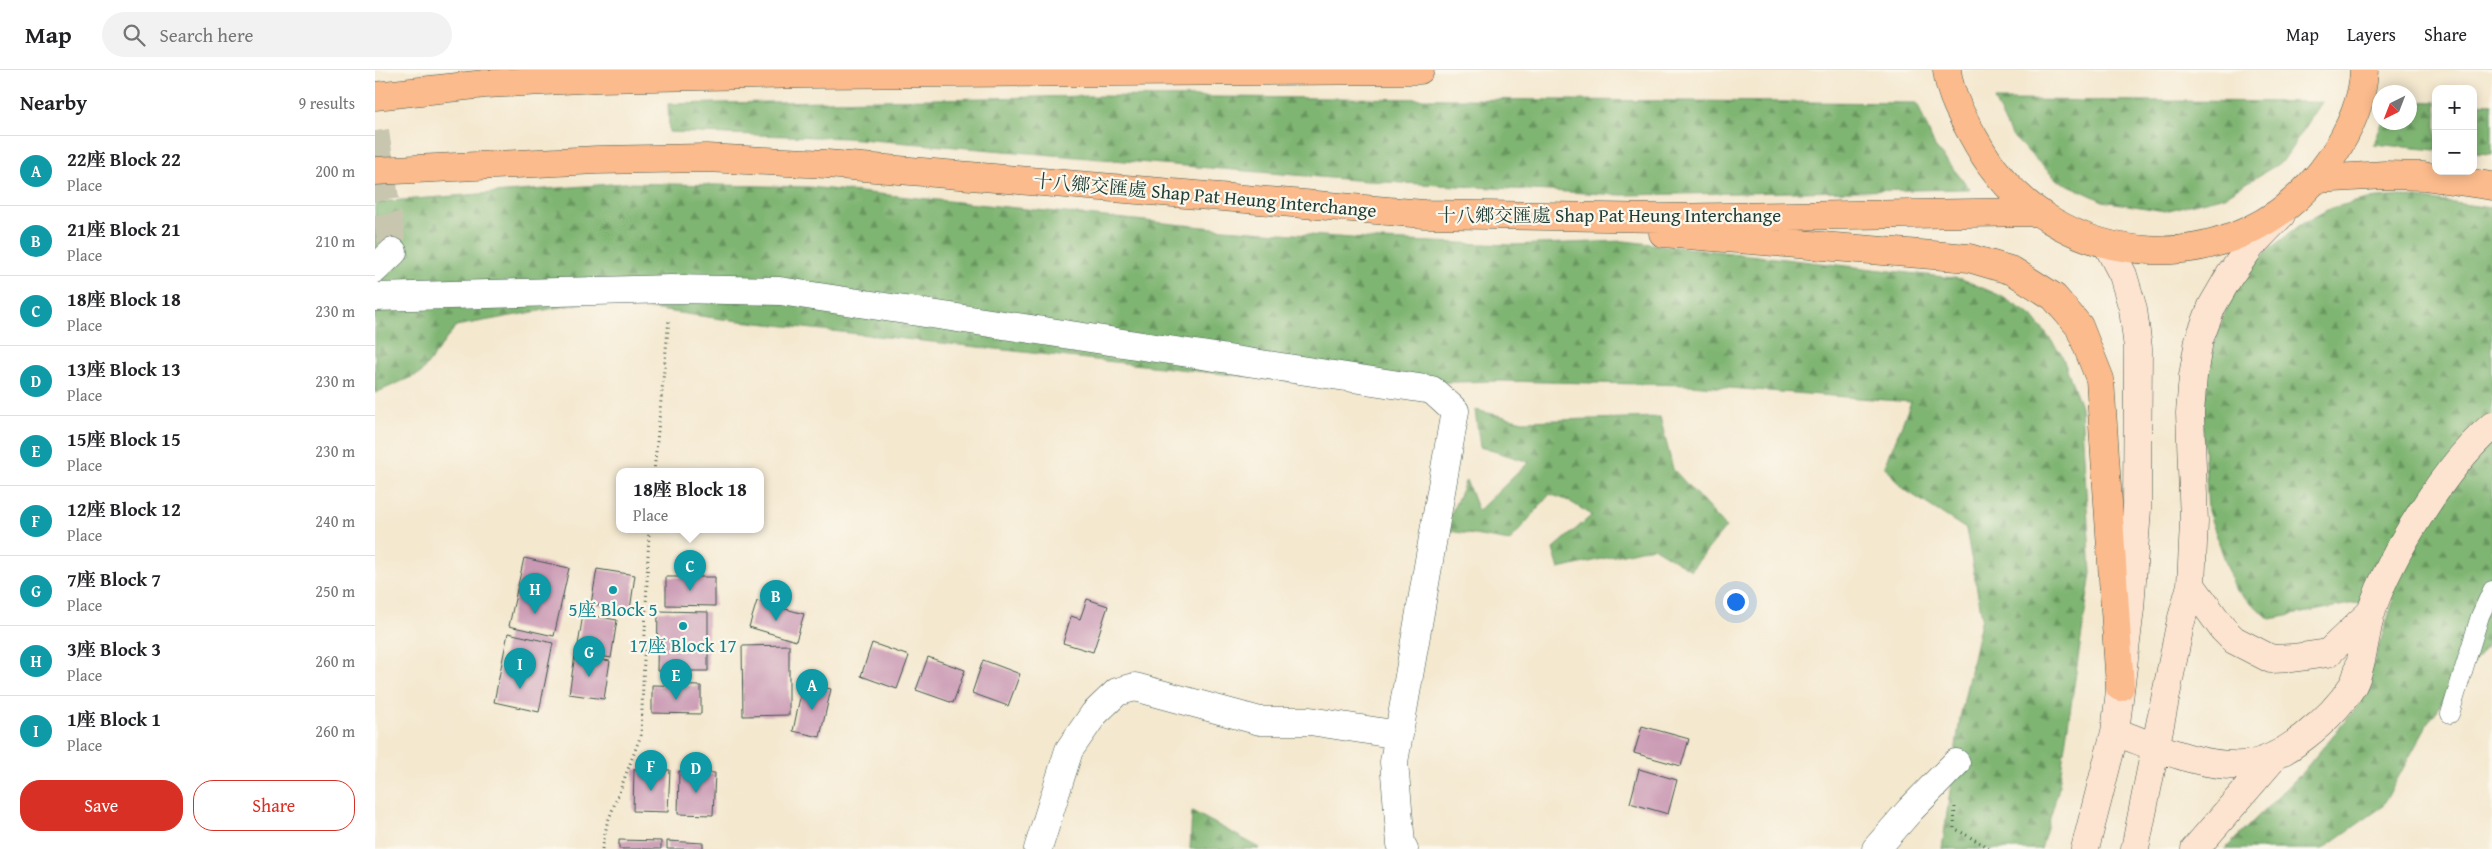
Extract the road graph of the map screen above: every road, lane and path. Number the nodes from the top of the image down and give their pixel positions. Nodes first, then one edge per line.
1 (1420, 70) edge
2 (1947, 70) edge
3 (2364, 70) edge
4 (375, 96) edge
5 (375, 171) edge
6 (2317, 179) junction
7 (2492, 186) edge
8 (2294, 202) junction
9 (2035, 212) junction
10 (1424, 214) junction
11 (2108, 246) junction
12 (671, 289) junction
13 (375, 297) edge
14 (2492, 426) edge
15 (654, 468) edge
16 (649, 533) edge
17 (2191, 585) junction
18 (2492, 590) edge
19 (2372, 611) junction
20 (2121, 688) junction
21 (2450, 714) dead end
22 (2115, 732) junction
23 (1399, 735) junction
24 (2155, 746) junction
25 (2276, 755) junction
26 (1956, 764) joint
27 (602, 849) edge
28 (1038, 849) edge
29 (1404, 849) edge
30 (1876, 849) edge
31 (1991, 849) edge
32 (2085, 849) edge
33 (2135, 849) edge
34 (2195, 849) edge

1 - 4 main road
2 - 9 main road
3 - 6 main road
5 - 10 main road, 十八鄉交匯處 Shap Pat Heung Interchange
6 - 7 main road
6 - 8 main road
8 - 11 main road
8 - 17 main road
9 - 10 main road, 十八鄉交匯處 Shap Pat Heung Interchange
9 - 11 main road
10 - 20 main road
11 - 20 main road
12 - 13 street
12 - 15 path
12 - 23 street
14 - 19 main road
16 - 27 path
17 - 19 main road
17 - 24 main road
18 - 21 lane
19 - 25 main road
20 - 22 main road
22 - 24 main road
22 - 32 main road
23 - 28 street
23 - 29 street
24 - 25 main road
24 - 33 main road
25 - 34 main road
26 - 30 street
26 - 31 path

